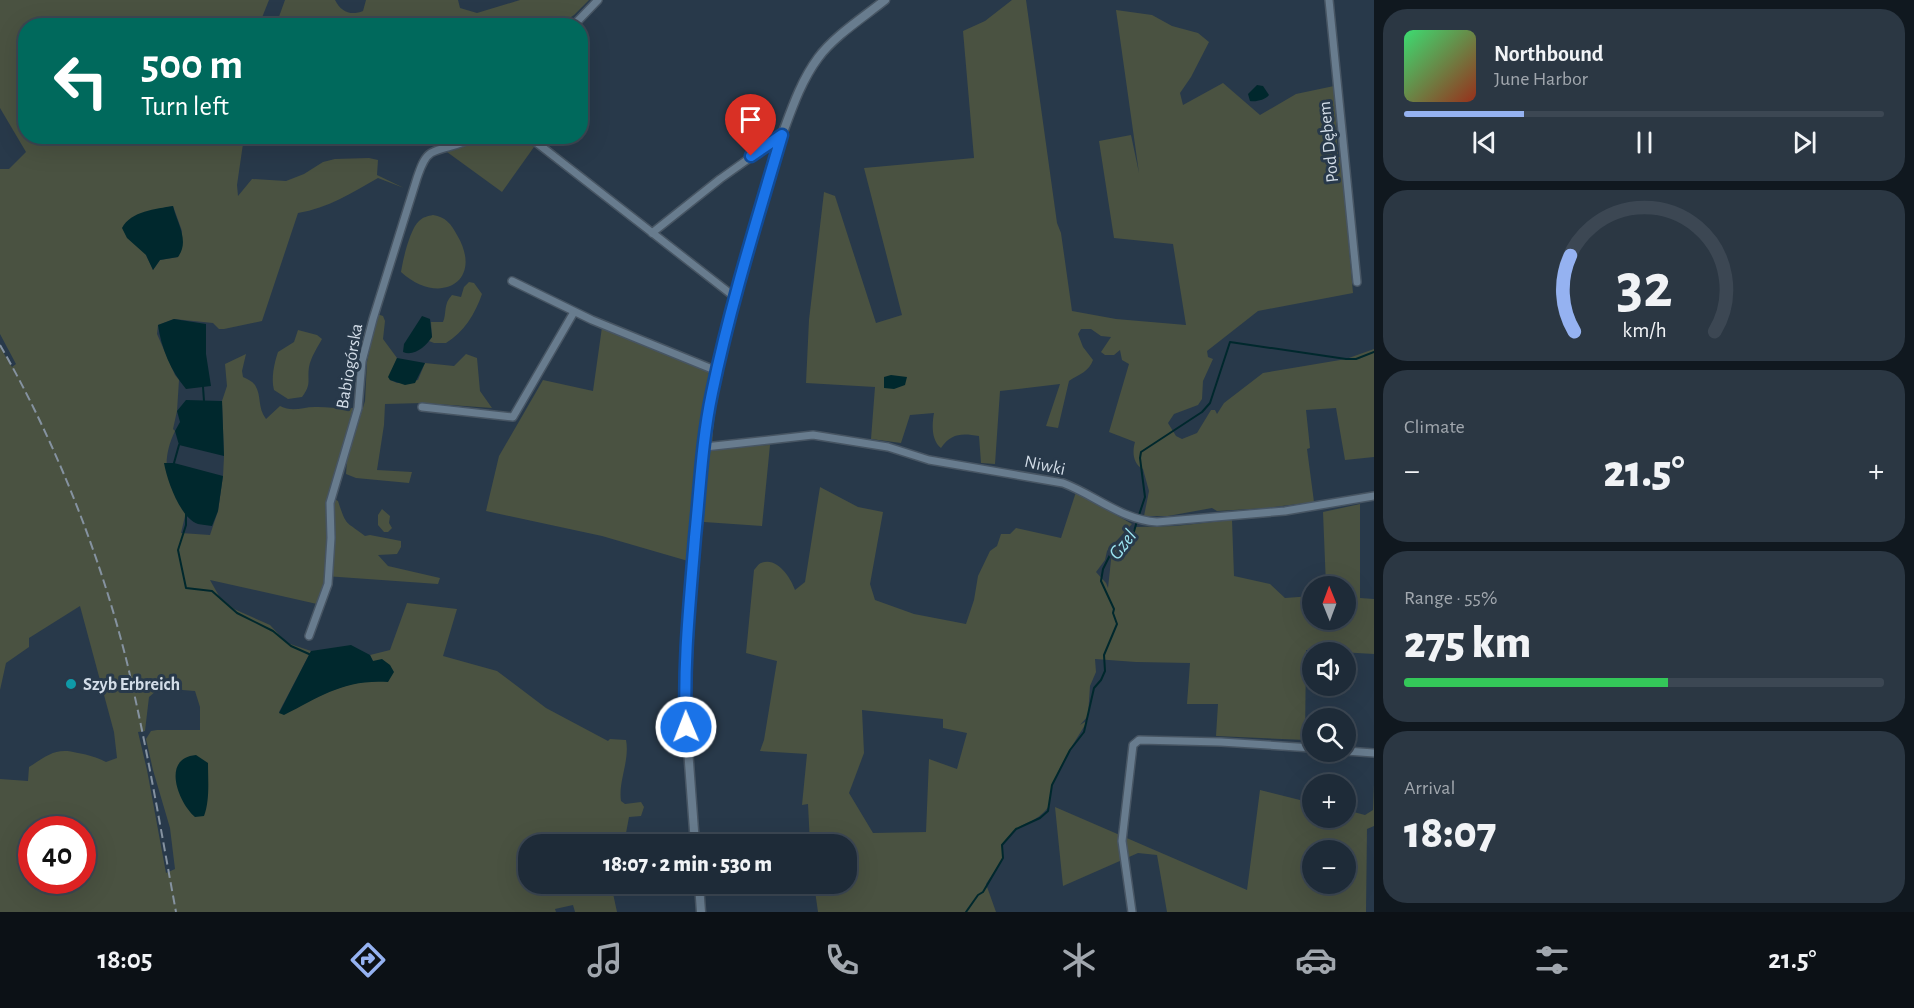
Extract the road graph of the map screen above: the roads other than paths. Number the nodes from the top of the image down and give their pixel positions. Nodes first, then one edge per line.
1 (598, 0) edge
2 (885, 0) edge
3 (1329, 0) edge
4 (581, 18) edge
5 (782, 135) junction
6 (462, 144) edge
7 (538, 144) edge
8 (652, 233) junction
9 (512, 281) dead end
10 (1357, 282) dead end
11 (736, 298) junction
12 (574, 312) junction
13 (717, 371) junction
14 (422, 407) dead end
15 (705, 447) junction
16 (1374, 496) edge
17 (309, 636) dead end
18 (1302, 747) edge
19 (1356, 752) edge
20 (1374, 753) edge
21 (695, 834) edge
22 (700, 894) edge
23 (701, 912) edge
24 (1132, 912) edge

1 - 4 street
2 - 5 street
3 - 10 street, Pod Dębem
5 - 8 street
5 - 11 street
6 - 17 street, Babiogórska
7 - 8 street
8 - 11 street
9 - 12 street
11 - 13 street
12 - 13 street
12 - 14 street
13 - 15 street
15 - 16 street, Niwki
15 - 21 street
18 - 24 street
19 - 20 street
22 - 23 street

